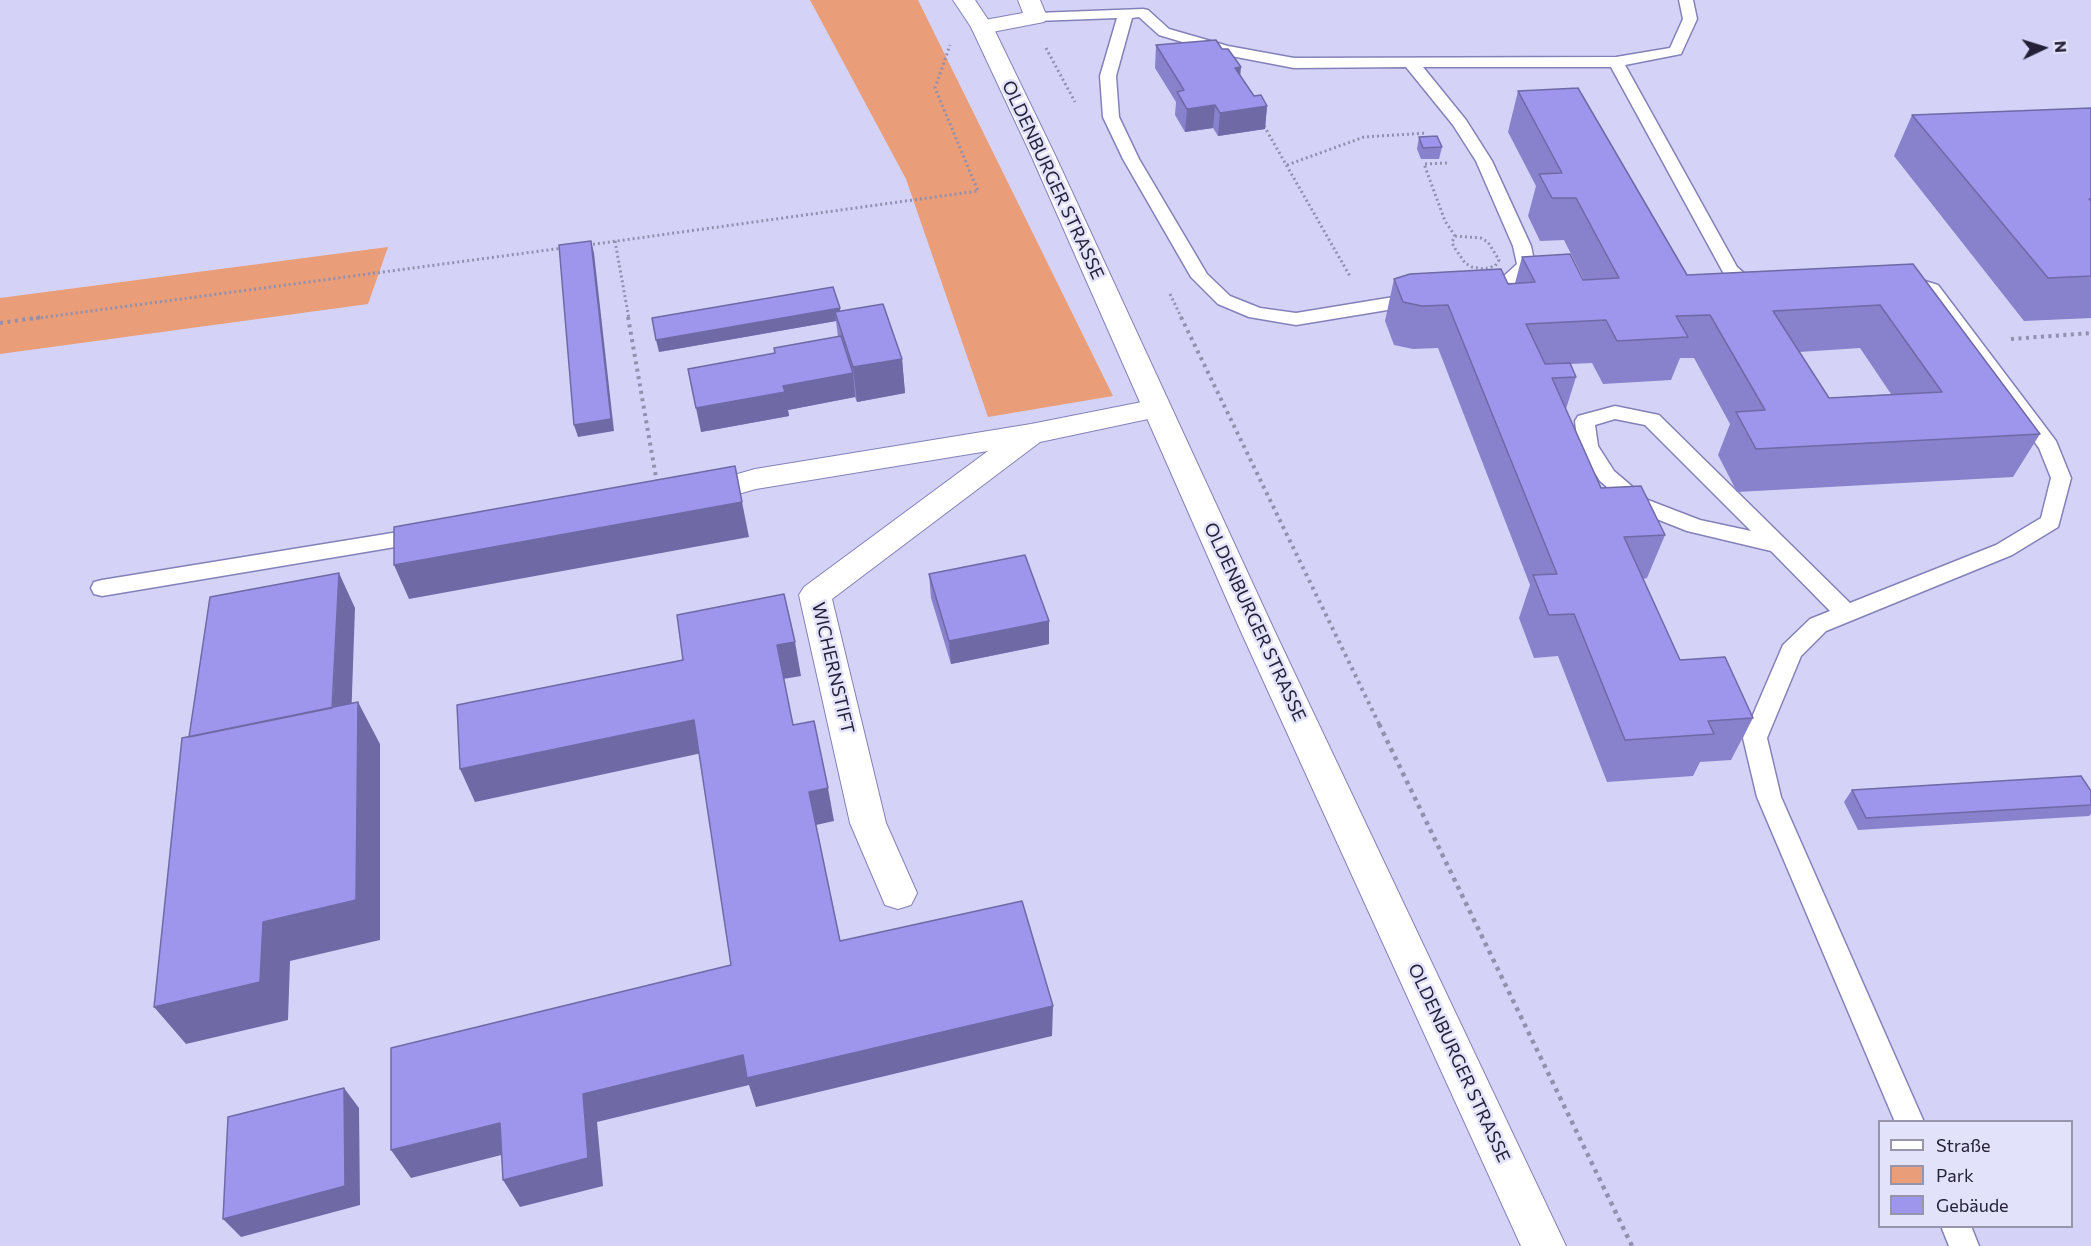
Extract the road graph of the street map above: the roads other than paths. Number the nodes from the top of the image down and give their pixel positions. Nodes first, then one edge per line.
1 (964, 0) edge
2 (1686, 0) edge
3 (1033, 8) edge
4 (1137, 9) edge
5 (982, 27) junction
6 (1616, 62) junction
7 (1411, 63) junction
8 (1881, 280) edge
9 (1779, 282) edge
10 (1457, 293) edge
11 (1435, 296) edge
12 (1157, 408) junction
13 (1031, 434) junction
14 (731, 486) joint
15 (659, 498) edge
16 (439, 534) edge
17 (1777, 545) junction
18 (102, 588) dead end
19 (1846, 613) junction
20 (898, 893) dead end
21 (1909, 1120) edge
22 (1956, 1228) edge
23 (1544, 1246) edge
24 (1964, 1246) edge

1 - 5 main road, OLDENBURGER STRASSE
2 - 6 lane
3 - 4 lane
3 - 5 main road
4 - 7 lane
4 - 11 lane
5 - 12 main road, OLDENBURGER STRASSE
6 - 7 lane
6 - 9 lane
7 - 10 lane
8 - 19 lane
12 - 13 main road, WICHERNSTIFT
12 - 23 main road, OLDENBURGER STRASSE
13 - 14 main road, WICHERNSTIFT
13 - 20 main road, WICHERNSTIFT
14 - 15 lane
16 - 18 lane
17 - 17 lane
17 - 19 lane
19 - 21 lane
22 - 24 lane

